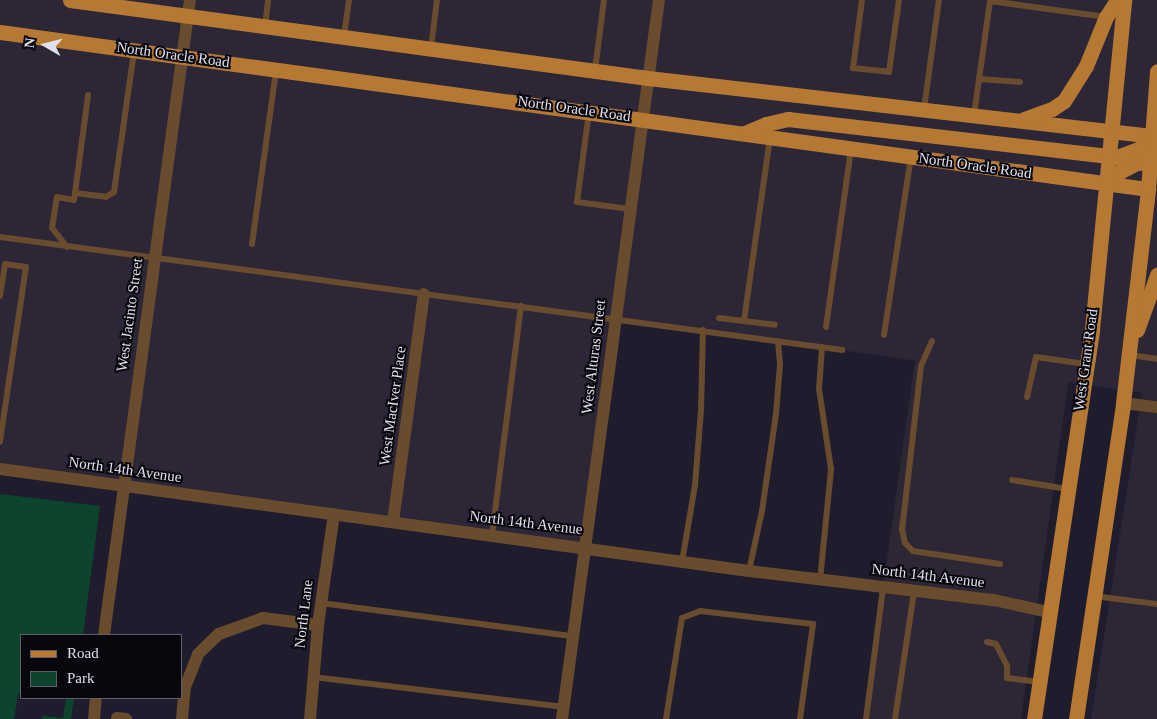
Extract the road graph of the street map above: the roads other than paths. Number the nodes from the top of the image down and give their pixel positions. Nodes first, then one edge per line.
1 (70, 0) edge
2 (190, 0) edge
3 (268, 0) edge
4 (348, 0) edge
5 (437, 0) edge
6 (604, 0) edge
7 (659, 0) edge
8 (862, 0) edge
9 (899, 0) edge
10 (939, 0) edge
11 (1117, 0) edge
12 (1124, 0) edge
13 (189, 16) junction
14 (1106, 17) junction
15 (265, 26) junction
16 (0, 32) edge
17 (344, 36) junction
18 (431, 48) junction
19 (134, 50) junction
20 (183, 56) junction
21 (276, 68) junction
22 (595, 70) junction
23 (1157, 71) edge
24 (648, 78) junction
25 (979, 79) junction
26 (1020, 82) dead end
27 (88, 95) dead end
28 (924, 109) junction
29 (589, 111) junction
30 (974, 114) junction
31 (642, 118) junction
32 (1020, 120) junction
33 (1112, 131) junction
34 (746, 134) junction
35 (1152, 136) junction
36 (770, 137) junction
37 (851, 149) junction
38 (911, 157) junction
39 (1109, 157) junction
40 (1154, 162) edge
41 (1107, 184) junction
42 (1148, 189) junction
43 (75, 193) junction
44 (630, 210) junction
45 (0, 237) edge
46 (252, 244) dead end
47 (67, 246) junction
48 (154, 258) junction
49 (1157, 275) edge
50 (424, 294) junction
51 (0, 296) edge
52 (521, 306) junction
53 (615, 318) junction
54 (718, 318) dead end
55 (744, 321) junction
56 (775, 325) dead end
57 (826, 326) dead end
58 (703, 330) junction
59 (884, 335) dead end
60 (778, 341) junction
61 (932, 341) dead end
62 (822, 347) junction
63 (842, 350) dead end
64 (1129, 355) junction
65 (1157, 359) edge
66 (1086, 364) junction
67 (1027, 397) dead end
68 (1123, 403) junction
69 (1157, 408) edge
70 (0, 442) edge
71 (0, 469) edge
72 (1012, 480) dead end
73 (123, 486) junction
74 (1067, 489) junction
75 (334, 514) junction
76 (394, 522) junction
77 (492, 535) junction
78 (585, 547) junction
79 (682, 562) junction
80 (1000, 564) dead end
81 (749, 571) junction
82 (820, 580) junction
83 (883, 588) junction
84 (914, 592) junction
85 (1094, 596) junction
86 (321, 604) junction
87 (1157, 604) edge
88 (1048, 612) junction
89 (318, 624) junction
90 (104, 634) edge
91 (573, 636) junction
92 (987, 642) dead end
93 (313, 677) junction
94 (1039, 682) junction
95 (96, 699) edge
96 (563, 713) edge
97 (1035, 713) edge
98 (94, 719) edge
99 (182, 719) edge
100 (310, 719) edge
101 (666, 719) edge
102 (800, 719) edge
103 (866, 719) edge
104 (895, 719) edge
105 (1046, 719) edge
106 (1076, 719) edge

1 - 13 main road
2 - 13 street, West Jacinto Street
3 - 15 lane
4 - 17 lane
5 - 18 lane
6 - 22 lane
7 - 24 street, West Alturas Street
8 - 9 lane
10 - 28 lane
11 - 14 main road
12 - 33 main road, West Grant Road
13 - 15 main road
13 - 20 street, West Jacinto Street
14 - 25 lane
14 - 32 main road
15 - 17 main road
16 - 19 main road, North Oracle Road
17 - 18 main road
18 - 22 main road
19 - 20 main road, North Oracle Road
19 - 43 lane
20 - 21 main road, North Oracle Road
20 - 48 street, West Jacinto Street
21 - 29 main road, North Oracle Road
21 - 46 lane
22 - 24 main road
23 - 35 main road
24 - 28 main road
24 - 31 street, West Alturas Street
25 - 26 lane
25 - 30 lane
27 - 43 lane
28 - 30 main road
29 - 31 main road, North Oracle Road
29 - 44 lane
30 - 32 main road
31 - 34 main road, North Oracle Road
31 - 44 street, West Alturas Street
32 - 33 main road
33 - 35 main road
33 - 39 main road, West Grant Road
34 - 36 main road, North Oracle Road
34 - 39 main road
35 - 39 main road
35 - 40 main road
36 - 37 main road, North Oracle Road
36 - 55 lane
37 - 38 main road, North Oracle Road
37 - 57 lane
38 - 41 main road, North Oracle Road
38 - 59 lane
39 - 41 main road, West Grant Road
40 - 41 main road
40 - 42 main road
41 - 42 main road, North Oracle Road
41 - 66 main road, West Grant Road
42 - 64 main road
43 - 47 lane
44 - 53 street, West Alturas Street
45 - 47 lane
47 - 48 lane
48 - 50 lane
48 - 73 street, West Jacinto Street
49 - 64 main road
50 - 52 lane
50 - 76 street, West MacIver Place
51 - 70 lane
52 - 53 lane
52 - 77 lane
53 - 58 lane
53 - 78 street, West Alturas Street
54 - 55 lane
55 - 56 lane
58 - 60 lane
58 - 79 lane
60 - 62 lane
60 - 81 lane
61 - 80 lane
62 - 63 lane
62 - 82 lane
64 - 65 lane
64 - 68 main road
66 - 67 lane
66 - 74 main road, West Grant Road
68 - 69 street
68 - 85 main road
71 - 73 street, North 14th Avenue
72 - 74 lane
73 - 75 street, North 14th Avenue
73 - 90 street, West Jacinto Street
74 - 88 main road, West Grant Road
75 - 76 street, North 14th Avenue
75 - 86 street, North Lane
76 - 77 street, North 14th Avenue
77 - 78 street, North 14th Avenue
78 - 79 street, North 14th Avenue
78 - 91 street, West Alturas Street
79 - 81 street, North 14th Avenue
81 - 82 street, North 14th Avenue
82 - 83 street, North 14th Avenue
83 - 84 street, North 14th Avenue
83 - 103 lane
84 - 88 street, North 14th Avenue
84 - 104 lane
85 - 87 lane
85 - 106 main road
86 - 89 street, North Lane
86 - 91 lane
88 - 94 main road, West Grant Road
89 - 93 street, North Lane
89 - 99 street
91 - 96 street, West Alturas Street
92 - 94 lane
93 - 96 lane
93 - 100 street, North Lane
94 - 97 main road, West Grant Road
95 - 98 street
97 - 105 main road
101 - 102 lane

